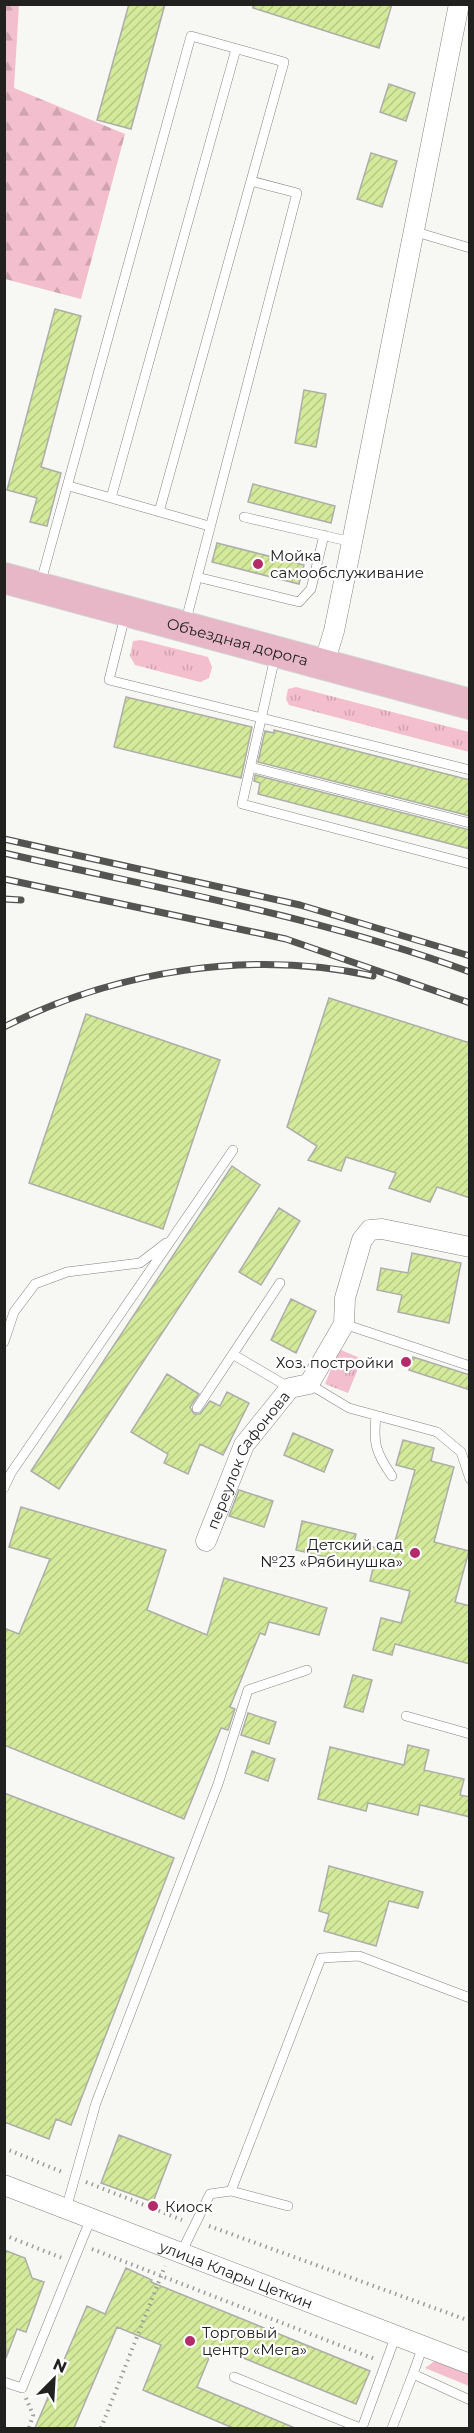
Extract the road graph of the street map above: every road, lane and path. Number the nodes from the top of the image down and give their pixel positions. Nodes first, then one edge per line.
1 (459, 4) edge
2 (236, 49) junction
3 (251, 181) junction
4 (416, 232) junction
5 (470, 248) edge
6 (69, 486) junction
7 (111, 498) junction
8 (159, 512) junction
9 (244, 518) dead end
10 (209, 526) junction
11 (324, 535) junction
12 (352, 542) junction
13 (197, 577) junction
14 (4, 578) edge
15 (39, 587) junction
16 (127, 611) junction
17 (184, 626) junction
18 (276, 651) junction
19 (324, 664) junction
20 (470, 704) edge
21 (260, 717) junction
22 (250, 767) junction
23 (470, 770) edge
24 (470, 823) edge
25 (470, 864) edge
26 (233, 1150) dead end
27 (173, 1238) junction
28 (470, 1247) edge
29 (280, 1282) dead end
30 (344, 1323) junction
31 (4, 1342) edge
32 (234, 1355) junction
33 (470, 1366) edge
34 (299, 1386) junction
35 (197, 1408) dead end
36 (376, 1416) junction
37 (392, 1476) dead end
38 (470, 1479) edge
39 (4, 1488) edge
40 (206, 1541) dead end
41 (307, 1670) dead end
42 (406, 1716) dead end
43 (470, 1734) edge
44 (470, 1998) edge
45 (4, 2148) edge
46 (74, 2177) junction
47 (4, 2185) edge
48 (231, 2191) junction
49 (288, 2206) dead end
50 (66, 2208) junction
51 (91, 2218) junction
52 (178, 2219) junction
53 (196, 2222) junction
54 (4, 2235) edge
55 (80, 2244) junction
56 (175, 2251) junction
57 (72, 2262) junction
58 (162, 2277) junction
59 (470, 2320) edge
60 (396, 2335) junction
61 (423, 2346) junction
62 (386, 2363) junction
63 (470, 2364) edge
64 (413, 2374) junction
65 (234, 2378) dead end
66 (4, 2382) edge
67 (22, 2388) junction
68 (470, 2400) edge
69 (29, 2428) edge
70 (101, 2428) edge
71 (361, 2428) edge
72 (392, 2428) edge

1 - 4 street
2 - 3 lane
2 - 6 lane
2 - 7 lane
3 - 8 lane
3 - 10 lane
4 - 5 lane
4 - 12 street
6 - 7 lane
6 - 15 lane
7 - 8 lane
8 - 10 lane
9 - 11 lane
10 - 13 lane
11 - 12 lane
11 - 13 lane
12 - 19 street
13 - 17 lane
14 - 15 main road, Объездная дорога
15 - 16 main road, Объездная дорога
16 - 17 main road, Объездная дорога
16 - 21 lane
17 - 18 main road, Объездная дорога
18 - 19 main road, Объездная дорога
18 - 21 lane
19 - 20 main road, Объездная дорога
21 - 22 lane
21 - 23 lane
22 - 24 lane
22 - 25 lane
26 - 27 lane
27 - 31 lane
27 - 39 lane
28 - 30 street
29 - 32 lane
30 - 33 lane
30 - 34 street, переулок Сафонова
32 - 34 lane
32 - 35 lane
34 - 36 lane
34 - 40 street, переулок Сафонова
36 - 37 lane
36 - 38 lane
41 - 46 lane
42 - 43 lane
44 - 48 lane
45 - 46 path
46 - 50 lane
46 - 52 path
47 - 50 street, улица Клары Цеткин
48 - 49 lane
48 - 53 lane
50 - 51 street, улица Клары Цеткин
51 - 55 lane
51 - 56 street, улица Клары Цеткин
52 - 53 path
52 - 56 path
53 - 56 lane
53 - 59 path
54 - 57 path
55 - 57 lane
55 - 58 path
56 - 58 path
56 - 60 street, улица Клары Цеткин
57 - 67 lane
58 - 62 path
58 - 70 path
60 - 61 street, улица Клары Цеткин
60 - 62 lane
61 - 63 street, улица Клары Цеткин
61 - 64 lane
62 - 71 lane
64 - 68 lane
64 - 72 lane
65 - 71 lane
66 - 67 lane
67 - 69 path

